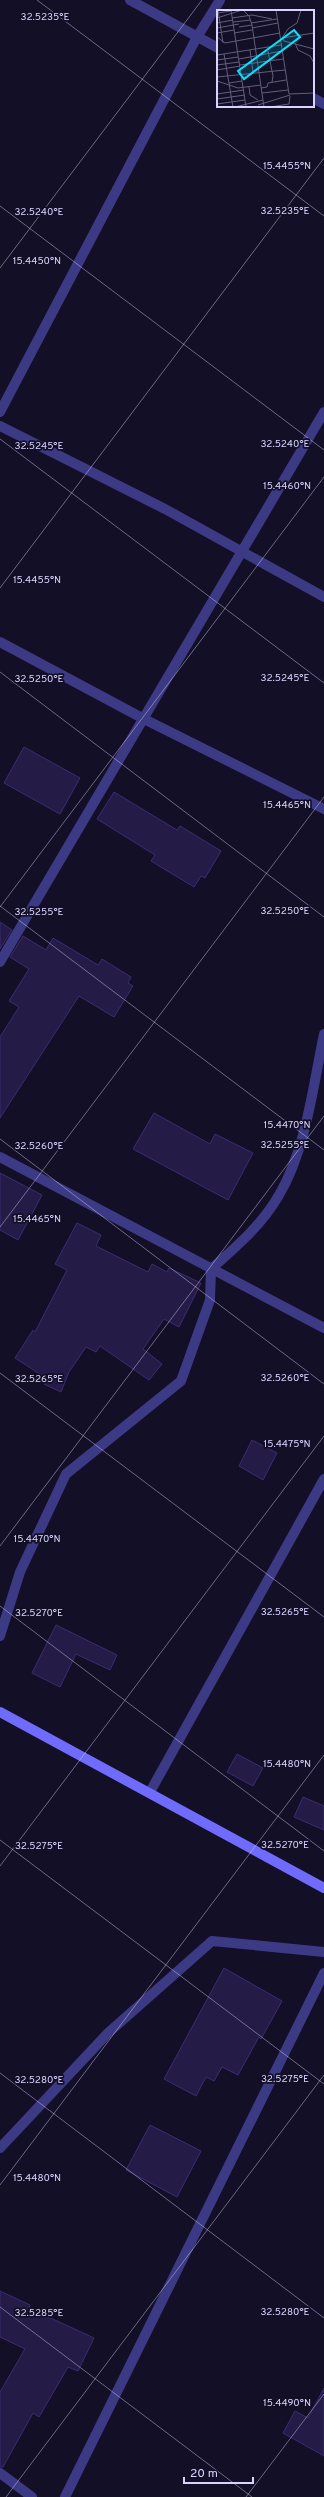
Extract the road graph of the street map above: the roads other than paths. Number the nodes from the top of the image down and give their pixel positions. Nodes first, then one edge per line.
1 (130, 0) edge
2 (220, 0) edge
3 (197, 37) junction
4 (217, 47) edge
5 (314, 99) edge
6 (324, 104) edge
7 (0, 412) edge
8 (324, 412) edge
9 (0, 426) edge
10 (243, 552) junction
11 (324, 597) edge
12 (0, 642) edge
13 (144, 719) junction
14 (324, 809) edge
15 (0, 962) edge
16 (324, 1034) edge
17 (0, 1157) edge
18 (210, 1269) junction
19 (324, 1328) edge
20 (324, 1479) edge
21 (0, 1636) edge
22 (0, 1712) edge
23 (150, 1792) junction
24 (324, 1888) edge
25 (324, 1952) edge
26 (324, 1973) edge
27 (0, 2148) edge
28 (0, 2473) edge
29 (32, 2497) edge
30 (65, 2497) edge

1 - 3 street
2 - 3 street
3 - 4 street
3 - 7 street
5 - 6 street
8 - 10 street
9 - 10 street
10 - 11 street
10 - 13 street
12 - 13 street
13 - 14 street
13 - 15 street
16 - 18 street
17 - 18 street
18 - 19 street
18 - 21 street
20 - 23 street
22 - 23 street
23 - 24 street
25 - 27 street
26 - 30 street
28 - 29 street

